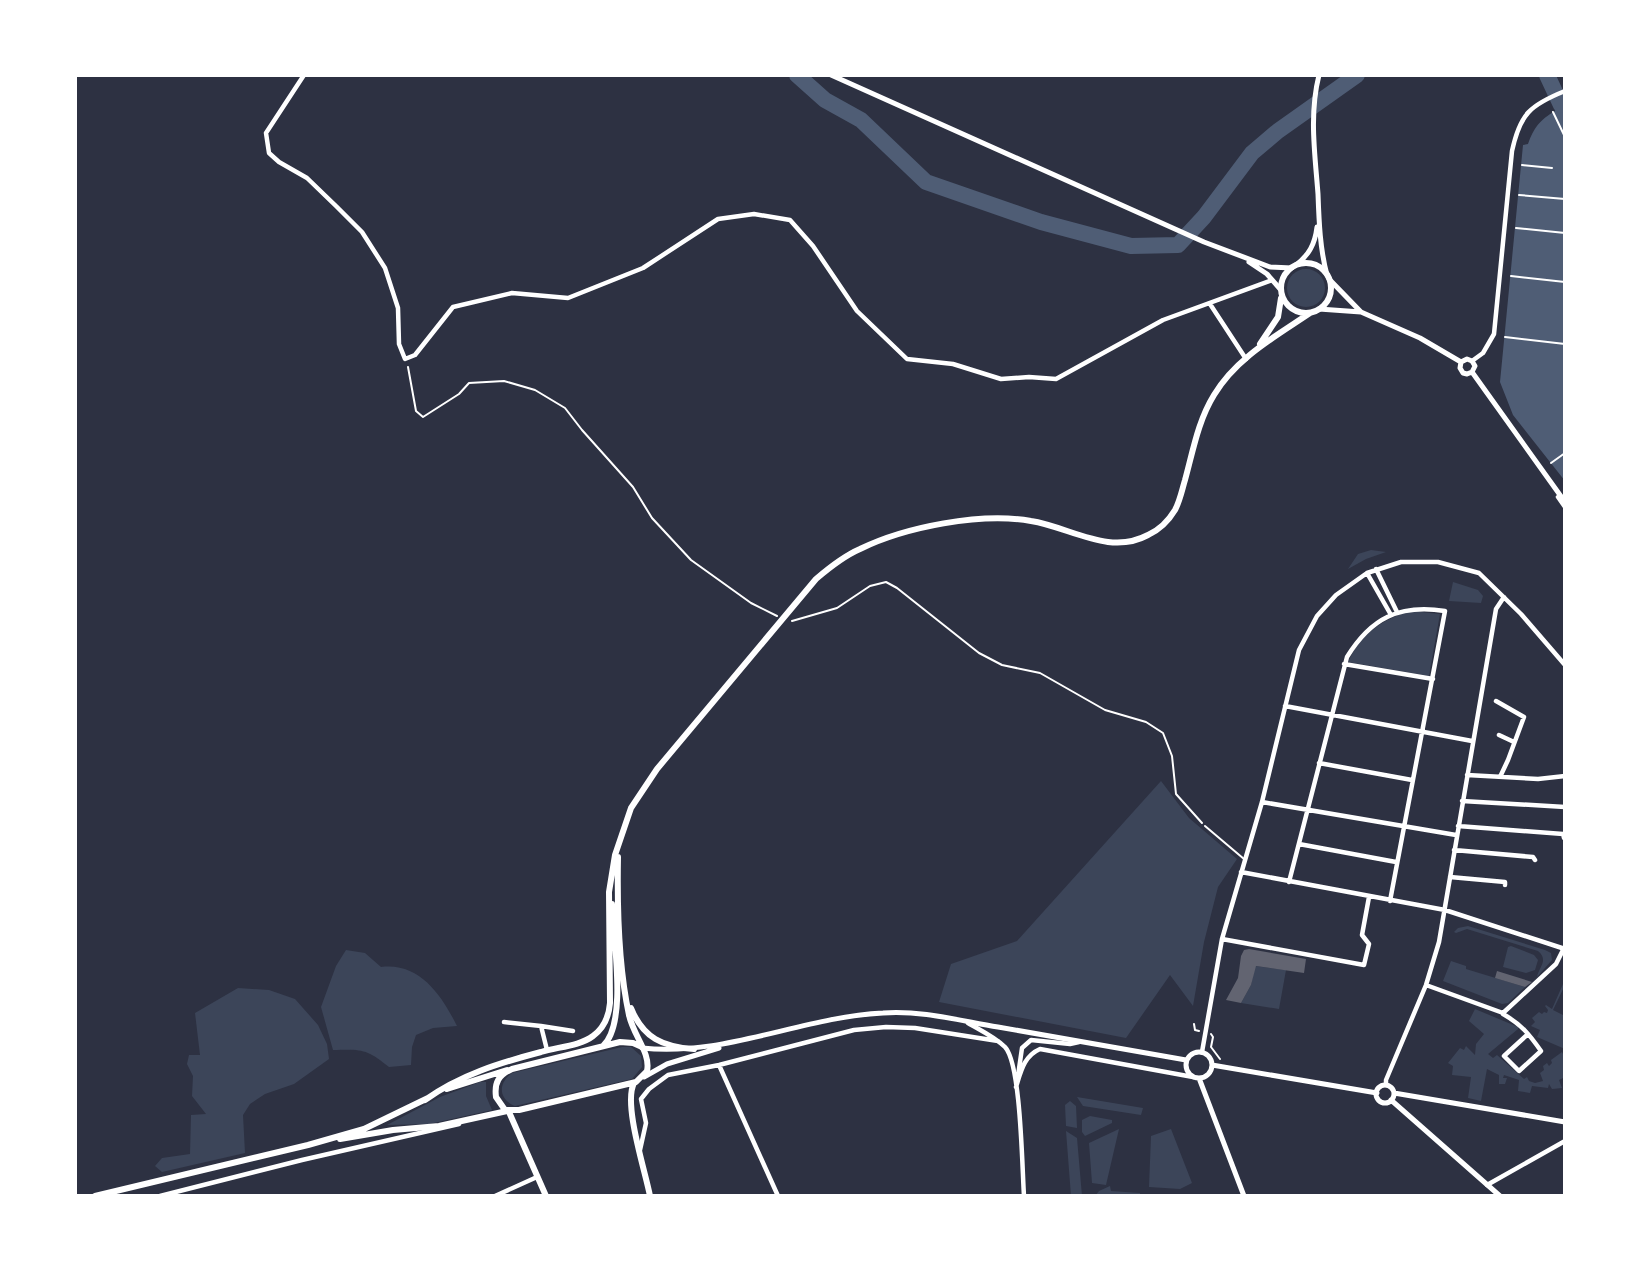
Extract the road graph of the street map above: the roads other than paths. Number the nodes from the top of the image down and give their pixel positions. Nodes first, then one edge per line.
1 (304, 75) edge
2 (831, 75) edge
3 (1319, 75) edge
4 (1565, 91) edge
5 (1319, 217) junction
6 (1234, 254) junction
7 (1294, 266) junction
8 (1328, 277) junction
9 (1274, 279) junction
10 (1281, 291) junction
11 (1210, 304) junction
12 (1319, 309) junction
13 (1361, 312) junction
14 (1310, 313) junction
15 (1252, 353) junction
16 (1246, 359) junction
17 (1472, 361) junction
18 (1461, 362) junction
19 (1472, 372) junction
20 (1565, 505) edge
21 (1376, 569) junction
22 (1367, 573) junction
23 (1504, 597) junction
24 (1397, 612) junction
25 (1391, 615) junction
26 (1344, 664) junction
27 (1565, 665) edge
28 (1433, 680) junction
29 (1496, 701) dead end
30 (1284, 706) junction
31 (1330, 716) junction
32 (1423, 733) junction
33 (1499, 735) dead end
34 (1472, 741) junction
35 (1514, 742) junction
36 (1319, 763) junction
37 (1467, 775) junction
38 (1565, 776) edge
39 (1500, 777) junction
40 (1412, 780) junction
41 (1462, 801) junction
42 (1262, 802) junction
43 (1565, 807) edge
44 (1307, 810) junction
45 (1205, 826) road end
46 (1402, 826) junction
47 (1458, 826) junction
48 (622, 830) junction
49 (1456, 835) junction
50 (1564, 838) edge
51 (1298, 844) junction
52 (1454, 850) junction
53 (1245, 860) junction
54 (1535, 860) dead end
55 (1396, 862) junction
56 (613, 870) junction
57 (1241, 872) junction
58 (1450, 877) junction
59 (1289, 882) junction
60 (1505, 885) dead end
61 (1369, 897) junction
62 (1390, 901) junction
63 (1445, 910) junction
64 (1222, 939) junction
65 (1564, 949) edge
66 (624, 981) junction
67 (1426, 985) junction
68 (1503, 1013) junction
69 (967, 1022) junction
70 (504, 1023) dead end
71 (541, 1026) junction
72 (573, 1031) dead end
73 (1528, 1034) junction
74 (743, 1041) junction
75 (998, 1041) junction
76 (1080, 1042) junction
77 (602, 1046) junction
78 (642, 1048) junction
79 (694, 1049) junction
80 (547, 1050) junction
81 (1202, 1052) junction
82 (1186, 1060) junction
83 (719, 1065) junction
84 (1212, 1065) junction
85 (512, 1069) junction
86 (1196, 1077) junction
87 (641, 1079) junction
88 (634, 1083) junction
89 (1386, 1085) junction
90 (1016, 1087) junction
91 (1377, 1093) junction
92 (1394, 1093) junction
93 (425, 1100) junction
94 (1391, 1100) junction
95 (508, 1112) junction
96 (473, 1119) junction
97 (1565, 1122) edge
98 (1565, 1141) edge
99 (308, 1145) junction
100 (640, 1150) junction
101 (537, 1177) junction
102 (1487, 1185) junction
103 (95, 1196) edge
104 (160, 1196) edge
105 (495, 1196) edge
106 (546, 1196) edge
107 (650, 1196) edge
108 (778, 1196) edge
109 (1024, 1196) edge
110 (1244, 1196) edge
111 (1500, 1196) edge

1 - 11 street
2 - 6 street
3 - 5 street
4 - 17 street
5 - 7 street
5 - 8 street
6 - 7 street
6 - 9 street
7 - 8 main road
7 - 10 main road
8 - 12 main road
8 - 13 street
9 - 10 street
9 - 11 street
10 - 14 main road
10 - 15 main road
11 - 16 street
12 - 13 street
12 - 14 main road
13 - 18 street
14 - 15 main road
15 - 16 main road
16 - 48 main road
17 - 18 street
17 - 19 street
18 - 19 street
19 - 20 street
21 - 22 street
21 - 23 street
21 - 24 street
22 - 25 street
22 - 30 street
23 - 27 street
23 - 34 street
24 - 25 street
24 - 28 street
25 - 26 street
26 - 28 street
26 - 31 street
28 - 32 street
29 - 35 street
30 - 31 street
30 - 42 street
31 - 32 street
31 - 36 street
32 - 34 street
32 - 40 street
33 - 35 street
34 - 37 street
35 - 39 street
36 - 40 street
36 - 44 street
37 - 39 street
37 - 41 street
38 - 39 street
40 - 46 street
41 - 43 street
41 - 47 street
42 - 44 street
42 - 53 street
44 - 46 street
44 - 51 street
45 - 53 lane
46 - 49 street
46 - 55 street
47 - 49 street
47 - 50 street
48 - 56 main road
48 - 66 main road
49 - 52 street
51 - 55 street
51 - 59 street
52 - 54 street
52 - 58 street
53 - 57 street
55 - 62 street
56 - 77 main road
56 - 80 main road
57 - 59 street
57 - 64 street
58 - 60 street
58 - 63 street
59 - 61 street
61 - 62 street
61 - 64 street
62 - 63 street
63 - 65 street
63 - 67 street
64 - 81 street
65 - 68 street
66 - 78 main road
66 - 79 main road
67 - 68 street
67 - 89 street
68 - 73 street
69 - 74 street
69 - 75 street
69 - 76 street
70 - 71 street
71 - 72 street
71 - 80 street
73 - 73 street
74 - 79 street
74 - 87 street
75 - 83 street
75 - 90 street
76 - 82 street
76 - 90 street
77 - 78 main road
77 - 85 main road
78 - 79 street
78 - 87 main road
80 - 93 main road
81 - 82 street
81 - 84 street
82 - 86 street
83 - 100 street
83 - 108 street
84 - 86 street
84 - 91 street
85 - 93 main road
85 - 95 main road
86 - 90 street
86 - 110 street
87 - 88 main road
88 - 95 main road
88 - 100 main road
89 - 91 street
89 - 92 street
90 - 109 street
91 - 94 street
92 - 94 street
92 - 97 street
93 - 99 main road
94 - 102 street
95 - 96 main road
95 - 101 main road
96 - 99 main road
96 - 104 street
98 - 102 street
99 - 103 main road
100 - 107 main road
101 - 105 street
101 - 106 main road
102 - 111 street

